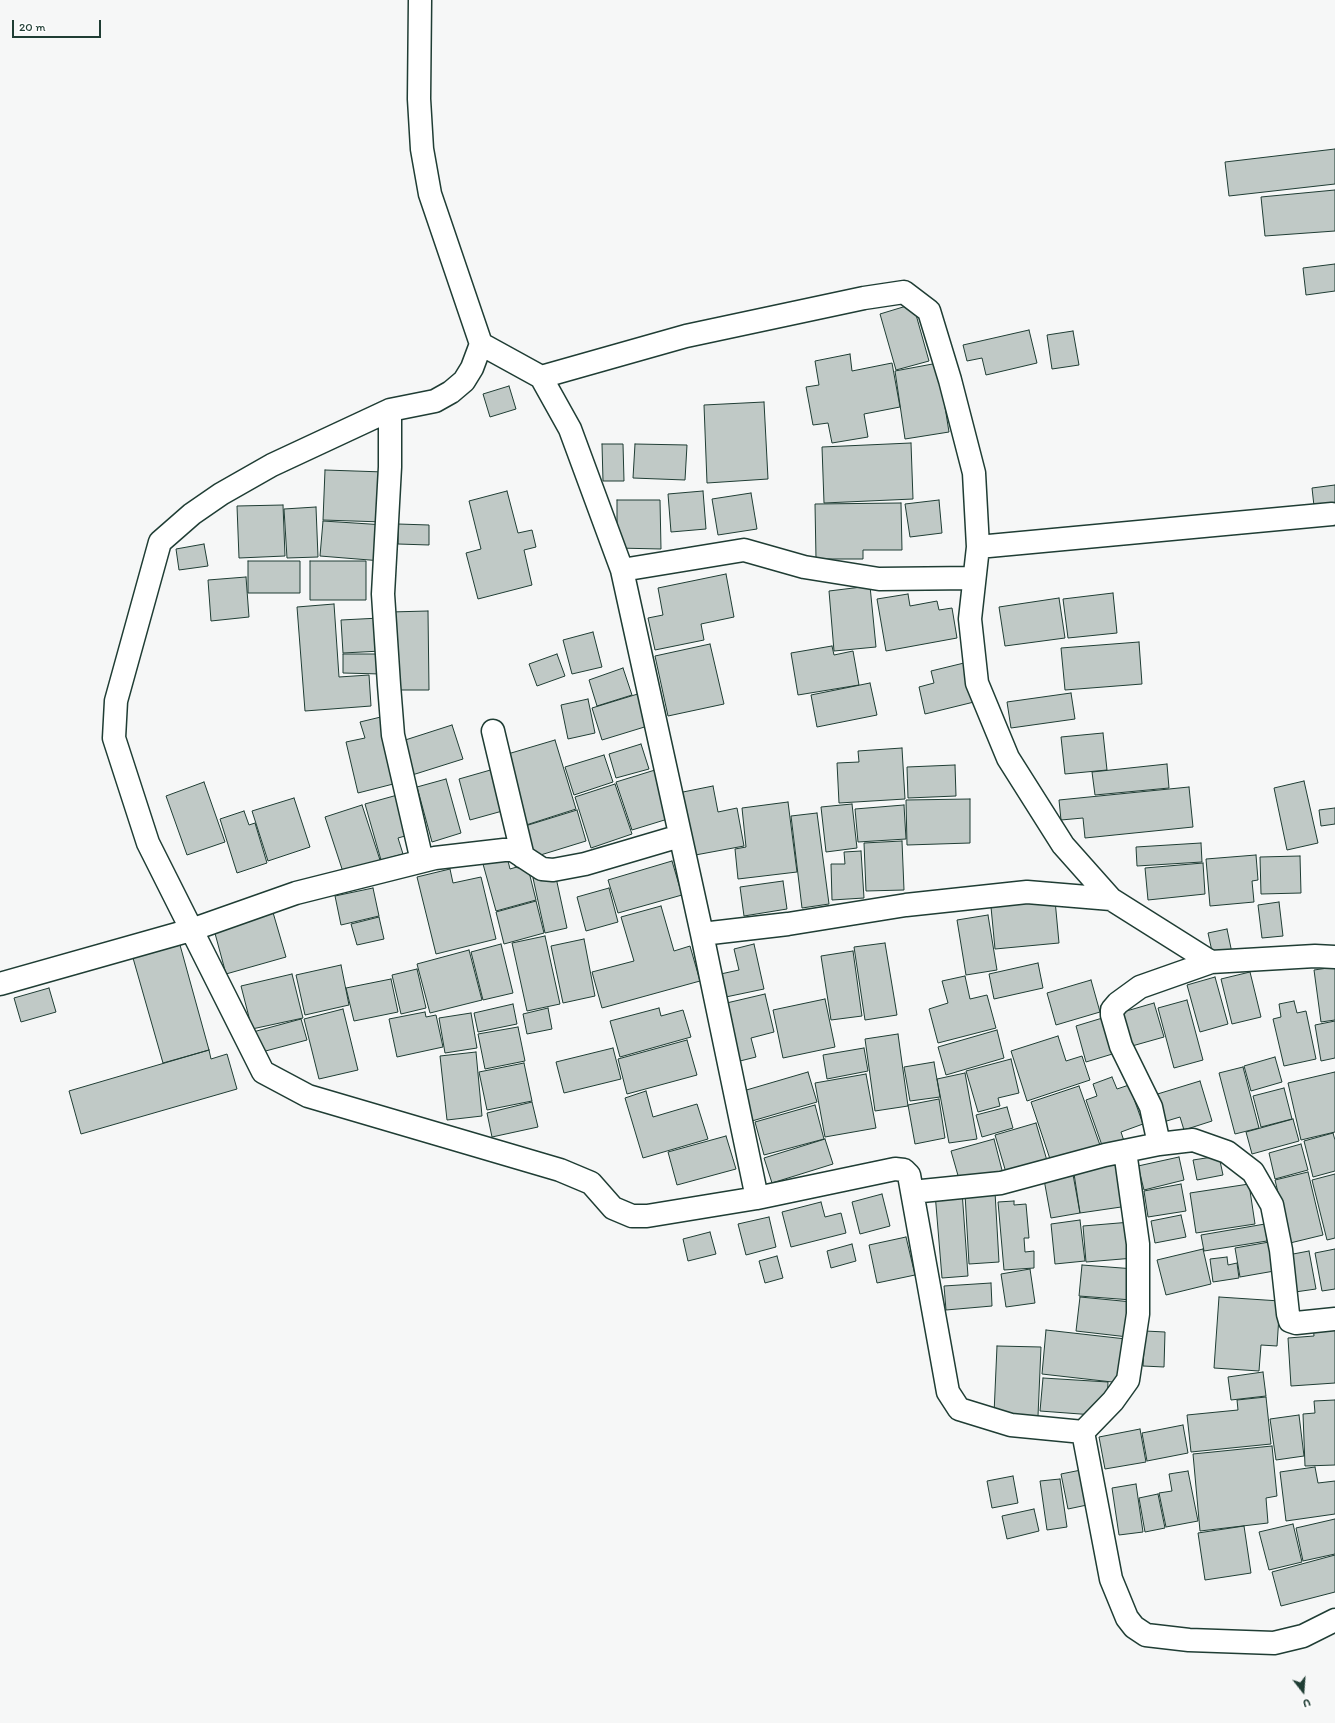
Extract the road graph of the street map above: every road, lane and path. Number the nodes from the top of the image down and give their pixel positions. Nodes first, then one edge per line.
1 (420, 0) edge
2 (481, 344) junction
3 (541, 377) junction
4 (390, 410) junction
5 (1332, 514) dead end
6 (978, 547) junction
7 (622, 570) junction
8 (974, 578) junction
9 (493, 731) dead end
10 (680, 836) junction
11 (523, 857) junction
12 (422, 861) junction
13 (1112, 899) junction
14 (191, 930) junction
15 (702, 934) junction
16 (1335, 957) edge
17 (1211, 962) junction
18 (0, 984) edge
19 (1159, 1144) junction
20 (1125, 1151) junction
21 (912, 1192) junction
22 (757, 1198) junction
23 (1335, 1319) edge
24 (1083, 1432) junction
25 (1335, 1620) edge

1 - 2 street
2 - 3 street
2 - 4 street
3 - 6 street
3 - 7 street
4 - 12 street
4 - 14 street
5 - 6 street
6 - 8 street
7 - 8 street
7 - 10 street
8 - 13 street
9 - 11 street
10 - 11 street
10 - 15 street
11 - 12 street
12 - 14 street
13 - 15 street
13 - 17 street
14 - 18 street
14 - 22 street
15 - 22 street
16 - 17 street
17 - 19 street
19 - 20 street
19 - 23 street
20 - 21 street
20 - 24 street
21 - 22 street
21 - 24 street
24 - 25 street

